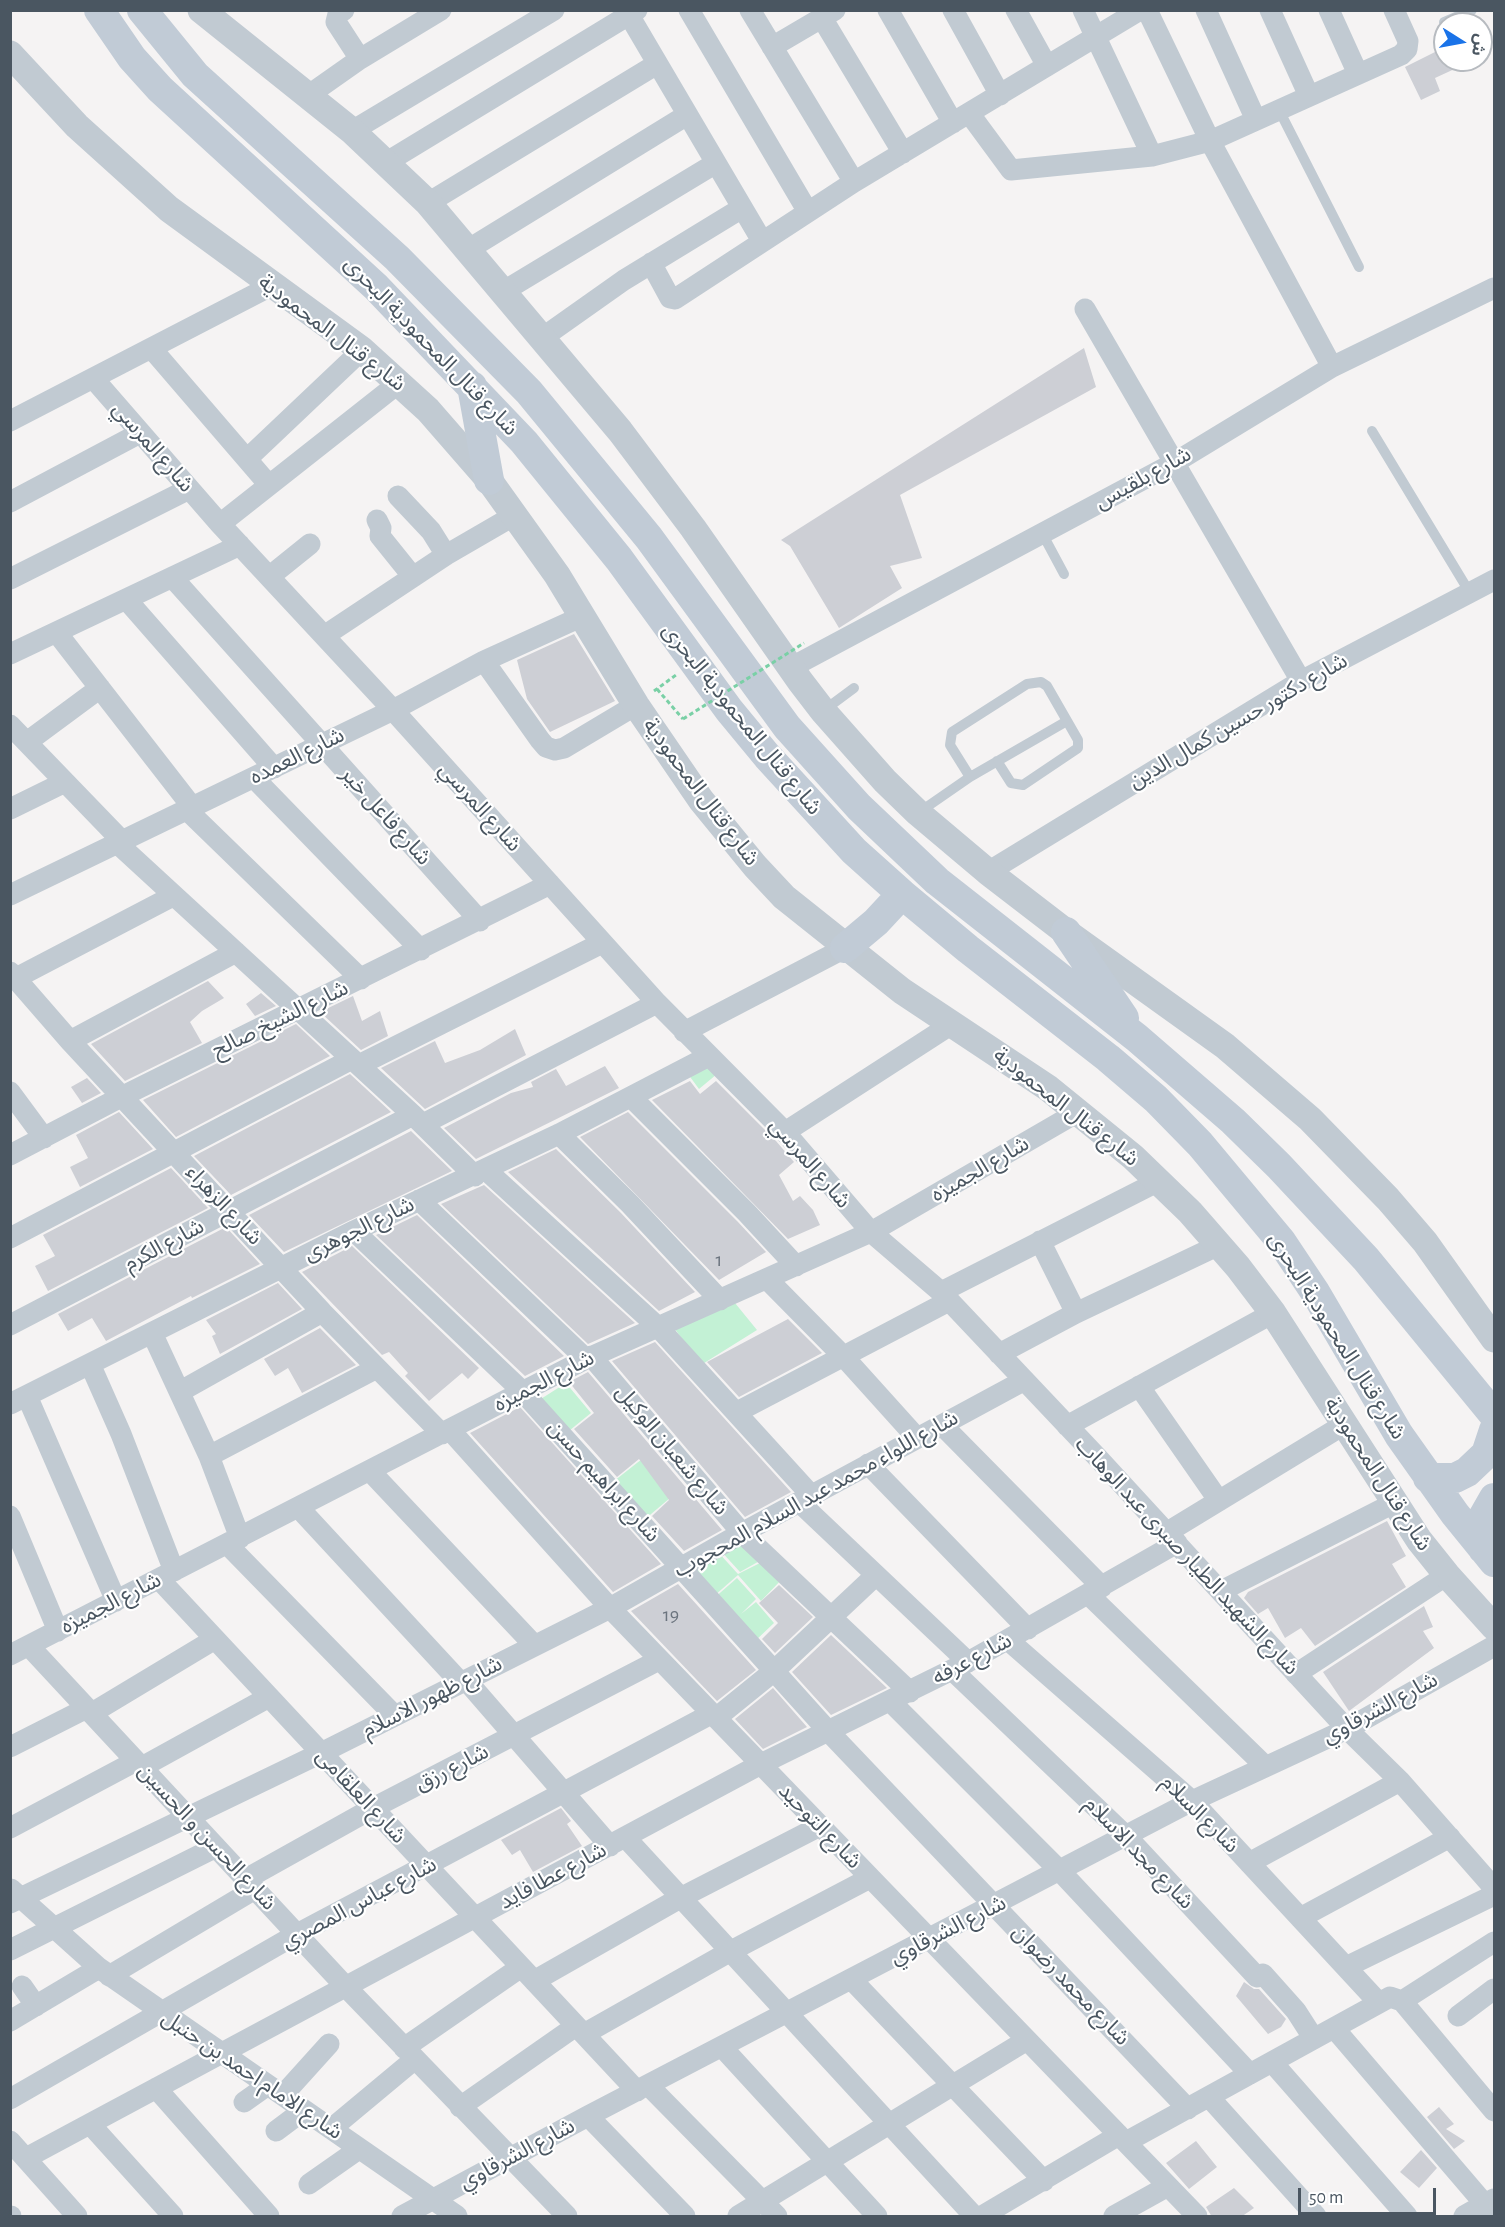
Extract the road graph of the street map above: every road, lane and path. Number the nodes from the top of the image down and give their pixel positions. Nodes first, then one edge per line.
1 (99, 10) edge
2 (142, 10) edge
3 (201, 10) edge
4 (344, 10) edge
5 (441, 10) edge
6 (554, 10) edge
7 (689, 10) edge
8 (750, 10) edge
9 (888, 10) edge
10 (953, 10) edge
11 (1016, 10) edge
12 (1083, 10) edge
13 (1140, 10) edge
14 (1147, 10) edge
15 (1206, 10) edge
16 (1270, 10) edge
17 (1329, 10) edge
18 (1394, 10) edge
19 (631, 12) edge
20 (828, 14) edge
21 (1097, 36) junction
22 (772, 47) junction
23 (10, 54) edge
24 (360, 59) junction
25 (657, 64) junction
26 (1047, 66) junction
27 (1358, 74) junction
28 (1000, 95) junction
29 (1309, 96) junction
30 (306, 97) junction
31 (1279, 110) junction
32 (687, 115) junction
33 (961, 118) junction
34 (1256, 120) junction
35 (352, 131) junction
36 (1210, 141) junction
37 (903, 153) junction
38 (1152, 156) junction
39 (387, 162) junction
40 (716, 163) junction
41 (854, 182) junction
42 (428, 202) junction
43 (742, 208) junction
44 (808, 212) junction
45 (762, 241) junction
46 (469, 249) junction
47 (651, 263) junction
48 (1359, 267) dead end
49 (271, 286) junction
50 (1494, 288) edge
51 (504, 291) junction
52 (1085, 309) dead end
53 (542, 338) junction
54 (152, 349) junction
55 (362, 350) junction
56 (1332, 367) junction
57 (93, 378) junction
58 (400, 382) junction
59 (472, 386) junction
60 (10, 422) edge
61 (1372, 431) dead end
62 (140, 433) junction
63 (247, 459) junction
64 (1174, 462) junction
65 (489, 480) junction
66 (269, 485) junction
67 (189, 489) junction
68 (398, 496) dead end
69 (10, 502) edge
70 (515, 515) junction
71 (377, 520) dead end
72 (220, 524) junction
73 (1042, 532) junction
74 (310, 544) dead end
75 (240, 545) junction
76 (446, 555) junction
77 (1064, 574) dead end
78 (269, 577) junction
79 (413, 577) junction
80 (172, 578) junction
81 (10, 579) edge
82 (1494, 580) edge
83 (1470, 593) junction
84 (126, 599) junction
85 (584, 616) junction
86 (57, 633) junction
87 (324, 636) junction
88 (804, 643) dead end
89 (12, 652) edge
90 (484, 661) junction
91 (693, 663) junction
92 (790, 668) junction
93 (1301, 681) junction
94 (100, 688) junction
95 (854, 688) dead end
96 (646, 697) junction
97 (393, 710) junction
98 (823, 711) junction
99 (1066, 721) junction
100 (10, 725) edge
101 (27, 742) junction
102 (322, 745) junction
103 (997, 761) junction
104 (274, 768) junction
105 (970, 777) junction
106 (254, 778) junction
107 (65, 782) junction
108 (10, 809) edge
109 (190, 809) junction
110 (918, 813) junction
111 (120, 842) junction
112 (988, 872) junction
113 (550, 884) junction
114 (902, 894) junction
115 (10, 895) edge
116 (173, 896) junction
117 (480, 921) junction
118 (1066, 932) junction
119 (602, 944) junction
120 (845, 948) junction
121 (421, 950) junction
122 (236, 952) junction
123 (13, 975) edge
124 (361, 979) junction
125 (657, 1003) junction
126 (299, 1009) junction
127 (952, 1024) junction
128 (684, 1032) junction
129 (1137, 1038) junction
130 (70, 1041) junction
131 (709, 1056) junction
132 (356, 1062) junction
133 (10, 1092) edge
134 (123, 1096) junction
135 (631, 1097) junction
136 (1078, 1112) junction
137 (418, 1119) junction
138 (785, 1132) junction
139 (559, 1134) junction
140 (44, 1138) junction
141 (175, 1152) junction
142 (10, 1155) edge
143 (480, 1173) junction
144 (1159, 1181) junction
145 (419, 1200) junction
146 (229, 1211) junction
147 (354, 1231) junction
148 (871, 1232) junction
149 (10, 1238) edge
150 (1040, 1241) junction
151 (1219, 1245) junction
152 (796, 1266) junction
153 (282, 1267) junction
154 (766, 1279) junction
155 (945, 1297) junction
156 (720, 1300) junction
157 (322, 1312) junction
158 (1076, 1313) junction
159 (1273, 1313) junction
160 (10, 1325) edge
161 (658, 1327) junction
162 (152, 1333) junction
163 (1493, 1333) edge
164 (999, 1354) junction
165 (589, 1357) junction
166 (843, 1358) junction
167 (90, 1365) junction
168 (377, 1368) junction
169 (1023, 1381) junction
170 (1138, 1386) junction
171 (181, 1391) junction
172 (522, 1391) junction
173 (19, 1400) edge
174 (737, 1412) junction
175 (1494, 1415) edge
176 (1494, 1422) edge
177 (1345, 1424) junction
178 (942, 1425) junction
179 (1067, 1426) junction
180 (1494, 1430) edge
181 (446, 1432) junction
182 (916, 1438) junction
183 (209, 1456) junction
184 (868, 1464) junction
185 (370, 1471) junction
186 (1428, 1478) junction
187 (805, 1498) junction
188 (1494, 1498) edge
189 (1219, 1501) junction
190 (1394, 1503) junction
191 (298, 1507) junction
192 (10, 1516) edge
193 (742, 1533) junction
194 (1172, 1538) junction
195 (233, 1541) junction
196 (1489, 1555) edge
197 (681, 1567) junction
198 (167, 1575) junction
199 (1447, 1575) junction
200 (875, 1576) junction
201 (1096, 1591) junction
202 (1221, 1591) junction
203 (116, 1601) junction
204 (610, 1608) junction
205 (832, 1619) junction
206 (1494, 1627) edge
207 (1028, 1629) junction
208 (58, 1631) junction
209 (215, 1639) junction
210 (1008, 1640) junction
211 (534, 1645) junction
212 (1494, 1646) edge
213 (20, 1650) edge
214 (659, 1659) junction
215 (960, 1666) junction
216 (774, 1671) junction
217 (1296, 1674) junction
218 (463, 1681) junction
219 (910, 1692) junction
220 (268, 1697) junction
221 (891, 1702) junction
222 (89, 1711) junction
223 (394, 1715) junction
224 (714, 1716) junction
225 (1347, 1729) junction
226 (829, 1732) junction
227 (513, 1736) junction
228 (10, 1747) edge
229 (321, 1753) junction
230 (139, 1764) junction
231 (761, 1764) junction
232 (1265, 1766) junction
233 (1400, 1780) junction
234 (563, 1792) junction
235 (1191, 1801) junction
236 (373, 1808) junction
237 (189, 1817) junction
238 (820, 1826) junction
239 (10, 1828) edge
240 (1126, 1836) junction
241 (1450, 1837) junction
242 (618, 1842) junction
243 (216, 1847) junction
244 (1249, 1863) junction
245 (427, 1866) junction
246 (1060, 1871) junction
247 (870, 1878) junction
248 (250, 1884) junction
249 (1494, 1888) edge
250 (1494, 1895) edge
251 (14, 1896) edge
252 (680, 1898) junction
253 (995, 1906) junction
254 (475, 1917) junction
255 (1300, 1918) junction
256 (51, 1927) junction
257 (297, 1934) junction
258 (928, 1939) junction
259 (1494, 1942) edge
260 (10, 1950) edge
261 (729, 1952) junction
262 (1346, 1967) junction
263 (104, 1972) junction
264 (527, 1974) junction
265 (852, 1980) junction
266 (22, 1986) dead end
267 (345, 1986) junction
268 (1494, 1989) edge
269 (1402, 2001) junction
270 (1379, 2003) junction
271 (36, 2006) junction
272 (161, 2013) junction
273 (786, 2014) junction
274 (1458, 2016) dead end
275 (10, 2021) edge
276 (1334, 2028) junction
277 (580, 2030) junction
278 (1314, 2039) junction
279 (1027, 2040) junction
280 (329, 2044) dead end
281 (722, 2047) junction
282 (222, 2053) junction
283 (409, 2054) junction
284 (1272, 2062) junction
285 (1250, 2074) junction
286 (953, 2085) junction
287 (156, 2088) junction
288 (643, 2088) junction
289 (275, 2090) junction
290 (1209, 2097) junction
291 (10, 2099) edge
292 (244, 2102) dead end
293 (460, 2108) junction
294 (1188, 2109) junction
295 (304, 2110) junction
296 (1494, 2111) edge
297 (588, 2116) junction
298 (90, 2124) junction
299 (889, 2125) junction
300 (331, 2129) junction
301 (276, 2131) dead end
302 (1122, 2138) junction
303 (11, 2141) edge
304 (359, 2149) junction
305 (26, 2158) junction
306 (509, 2158) junction
307 (827, 2163) junction
308 (1044, 2181) junction
309 (309, 2184) dead end
310 (1168, 2186) junction
311 (433, 2200) junction
312 (762, 2201) junction
313 (1491, 2206) edge
314 (77, 2217) edge
315 (173, 2217) edge
316 (269, 2217) edge
317 (402, 2217) edge
318 (457, 2217) edge
319 (567, 2217) edge
320 (685, 2217) edge
321 (738, 2217) edge
322 (777, 2217) edge
323 (877, 2217) edge
324 (974, 2217) edge
325 (982, 2217) edge
326 (1114, 2217) edge
327 (1197, 2217) edge
328 (1316, 2217) edge
329 (1407, 2217) edge
330 (1464, 2217) edge

1 - 59 main road, شارع قنال المحمودية البحرى
2 - 129 main road, شارع قنال المحمودية البحرى
3 - 30 street
4 - 24 street
5 - 24 street
6 - 35 street
7 - 44 street
8 - 22 street
9 - 33 street
10 - 28 street
11 - 26 street
12 - 21 street
13 - 21 street
14 - 36 street
15 - 34 street
16 - 29 street
17 - 27 street
18 - 27 street
19 - 25 street
19 - 39 street
20 - 22 street
20 - 37 street
21 - 26 street
21 - 38 street
22 - 41 street
23 - 49 street, شارع قنال المحمودية
24 - 30 street
25 - 32 street
25 - 42 street
26 - 28 street
27 - 29 street
28 - 33 street
29 - 31 street
30 - 35 street
31 - 34 street
31 - 48 lane
32 - 40 street
32 - 46 street
33 - 37 street
33 - 38 street
34 - 36 street
35 - 39 street
36 - 38 street
36 - 56 street
37 - 41 street
39 - 42 street
40 - 43 street
40 - 51 street
41 - 44 street
42 - 46 street
43 - 45 street
43 - 47 street
44 - 45 street
45 - 47 street
46 - 51 street
47 - 53 street
49 - 54 street
49 - 55 street, شارع قنال المحمودية
50 - 56 street, شارع بلقيس
51 - 53 street
52 - 64 street
53 - 92 street
54 - 57 street
54 - 63 street
55 - 58 street, شارع قنال المحمودية
55 - 63 street
56 - 64 street, شارع بلقيس
57 - 60 street
57 - 62 street, شارع المرسي
58 - 65 street, شارع قنال المحمودية
58 - 66 street
59 - 65 main road
59 - 91 main road, شارع قنال المحمودية البحرى
61 - 83 lane
62 - 67 street, شارع المرسي
62 - 69 street
63 - 66 street
64 - 73 street, شارع بلقيس
64 - 93 street
65 - 70 street, شارع قنال المحمودية
66 - 72 street
67 - 72 street, شارع المرسي
67 - 81 street
68 - 76 street
70 - 76 street
70 - 85 street, شارع قنال المحمودية
71 - 79 street
72 - 75 street, شارع المرسي
73 - 77 lane
73 - 92 street, شارع بلقيس
74 - 78 street
75 - 78 street, شارع المرسي
75 - 80 street
76 - 79 street
78 - 87 street, شارع المرسي
79 - 87 street
80 - 84 street
80 - 102 street, شارع فاعل خير
82 - 83 street, شارع دكتور حسين كمال الدين
83 - 93 street, شارع دكتور حسين كمال الدين
84 - 86 street
84 - 104 street
85 - 90 street, شارع العمده
85 - 96 street, شارع قنال المحمودية
86 - 89 street
86 - 94 street
87 - 97 street, شارع المرسي
88 - 96 path, bridge
90 - 96 street
90 - 97 street, شارع العمده
91 - 96 path
91 - 114 main road, شارع قنال المحمودية البحرى
92 - 98 street
93 - 112 street, شارع دكتور حسين كمال الدين
94 - 101 street
94 - 109 street
95 - 98 lane
96 - 120 street, شارع قنال المحمودية
97 - 102 street, شارع العمده
97 - 113 street, شارع المرسي
98 - 110 street
99 - 103 lane
99 - 103 lane
99 - 105 lane
100 - 101 street, شارع مجد الاسلام
101 - 107 street, شارع مجد الاسلام
102 - 104 street, شارع العمده
102 - 117 street, شارع فاعل خير
103 - 105 lane
104 - 106 street, شارع العمده
105 - 110 lane
106 - 109 street, شارع العمده
106 - 121 street
107 - 108 street
107 - 111 street, شارع مجد الاسلام
109 - 111 street, شارع العمده
109 - 124 street
110 - 112 street
111 - 115 street, شارع العمده
111 - 116 street, شارع مجد الاسلام
112 - 118 street
113 - 117 street, شارع الشيخ صالح
113 - 119 street, شارع المرسي
114 - 120 main road
114 - 186 main road, شارع قنال المحمودية البحرى
116 - 122 street, شارع مجد الاسلام
116 - 123 street
117 - 121 street, شارع الشيخ صالح
118 - 129 main road
118 - 163 street
119 - 125 street, شارع المرسي
119 - 132 street
120 - 127 street, شارع قنال المحمودية
120 - 128 street
121 - 124 street, شارع الشيخ صالح
122 - 126 street, شارع مجد الاسلام
122 - 130 street
123 - 130 street, شارع الزهراء
124 - 126 street, شارع الشيخ صالح
125 - 128 street, شارع المرسي
125 - 137 street, شارع الكرم
126 - 132 street, شارع مجد الاسلام
126 - 134 street, شارع الشيخ صالح
127 - 136 street, شارع قنال المحمودية
127 - 138 street
128 - 131 street, شارع المرسي
129 - 175 main road, شارع قنال المحمودية البحرى
130 - 134 street, شارع الزهراء
131 - 135 street, شارع الجوهرى
131 - 138 street, شارع المرسي
132 - 137 street, شارع مجد الاسلام
132 - 141 street
133 - 140 street
134 - 140 street, شارع الشيخ صالح
134 - 141 street, شارع الزهراء
135 - 139 street, شارع الجوهرى
135 - 152 street
136 - 144 street, شارع قنال المحمودية
136 - 148 street, شارع الجميزه
137 - 143 street, شارع مجد الاسلام
137 - 146 street, شارع الكرم
138 - 148 street, شارع المرسي
139 - 143 street, شارع الجوهرى
139 - 156 street
140 - 142 street, شارع الشيخ صالح
141 - 146 street, شارع الزهراء
141 - 149 street
143 - 145 street, شارع الجوهرى
143 - 161 street, شارع مجد الاسلام
144 - 150 street
144 - 151 street, شارع قنال المحمودية
145 - 147 street, شارع الجوهرى
145 - 165 street, شارع شعبان الوكيل
146 - 153 street, شارع الزهراء
146 - 160 street, شارع الكرم
147 - 153 street, شارع الجوهرى
147 - 172 street, شارع ابراهيم حسن
148 - 152 street, شارع الجميزه
148 - 155 street, شارع الشهيد الطيار صبرى عبد الوهاب
150 - 155 street
150 - 158 street
151 - 158 street
151 - 159 street, شارع قنال المحمودية
152 - 154 street, شارع الجميزه
153 - 157 street, شارع الزهراء
153 - 162 street, شارع الجوهرى
154 - 156 street, شارع الجميزه
154 - 166 street
155 - 164 street, شارع الشهيد الطيار صبرى عبد الوهاب
155 - 166 street
156 - 161 street, شارع الجميزه
157 - 168 street, شارع الزهراء
157 - 171 street
158 - 164 street
159 - 170 street
159 - 177 street, شارع قنال المحمودية
161 - 165 street, شارع الجميزه
161 - 174 street, شارع مجد الاسلام
162 - 167 street, شارع الجوهرى
162 - 171 street
164 - 169 street, شارع الشهيد الطيار صبرى عبد الوهاب
165 - 172 street, شارع الجميزه
165 - 193 street, شارع شعبان الوكيل
166 - 174 street
166 - 182 street
167 - 173 street, شارع الجوهرى
167 - 198 street
168 - 181 street, شارع الزهراء
168 - 183 street
169 - 178 street, شارع اللواء محمد عبد السلام المحجوب
169 - 179 street, شارع الشهيد الطيار صبرى عبد الوهاب
170 - 179 street
170 - 189 street
171 - 183 street
172 - 181 street, شارع الجميزه
172 - 197 street, شارع ابراهيم حسن
173 - 203 street
174 - 187 street, شارع مجد الاسلام
175 - 176 main road
177 - 189 street, شارع عرفه
177 - 190 street, شارع قنال المحمودية
178 - 182 street, شارع اللواء محمد عبد السلام المحجوب
178 - 201 street
179 - 194 street, شارع الشهيد الطيار صبرى عبد الوهاب
180 - 186 main road
181 - 185 street, شارع الجميزه
181 - 204 street, شارع التوحيد
182 - 184 street, شارع اللواء محمد عبد السلام المحجوب
183 - 195 street
184 - 187 street, شارع اللواء محمد عبد السلام المحجوب
184 - 207 street
185 - 191 street, شارع الجميزه
185 - 211 street
186 - 196 main road, شارع قنال المحمودية البحرى
187 - 193 street, شارع اللواء محمد عبد السلام المحجوب
187 - 200 street, شارع مجد الاسلام
188 - 196 main road
189 - 194 street, شارع عرفه
190 - 199 street, شارع قنال المحمودية
190 - 202 street
191 - 195 street, شارع الجميزه
191 - 218 street
192 - 208 street
193 - 197 street, شارع اللواء محمد عبد السلام المحجوب
193 - 205 street, شارع شعبان الوكيل
194 - 201 street, شارع عرفه
194 - 202 street, شارع الشهيد الطيار صبرى عبد الوهاب
195 - 198 street, شارع الجميزه
195 - 223 street
197 - 204 street, شارع اللواء محمد عبد السلام المحجوب
197 - 216 street, شارع ابراهيم حسن
198 - 203 street, شارع الجميزه
198 - 209 street, شارع العلقامى
199 - 206 street, شارع قنال المحمودية
199 - 217 street
200 - 205 street, شارع عباس المصري
200 - 215 street, شارع مجد الاسلام
201 - 207 street, شارع عرفه
201 - 232 street
202 - 217 street, شارع الشهيد الطيار صبرى عبد الوهاب
203 - 208 street, شارع الجميزه
204 - 211 street, شارع ظهور الاسلام
204 - 214 street, شارع التوحيد
205 - 216 street, شارع عباس المصري
205 - 219 street, شارع شعبان الوكيل
207 - 210 street, شارع عرفه
208 - 213 street, شارع الجميزه
209 - 220 street, شارع العلقامى
209 - 222 street
210 - 215 street, شارع عرفه
210 - 235 street, شارع السلام
211 - 218 street, شارع ظهور الاسلام
212 - 225 street, شارع الشرقاوي
213 - 222 street, شارع الحسن و الحسين
214 - 224 street, شارع التوحيد
214 - 227 street, شارع رزق
215 - 219 street, شارع عرفه
215 - 240 street, شارع مجد الاسلام
216 - 224 street, شارع عباس المصري
216 - 226 street, شارع ابراهيم حسن
217 - 225 street, شارع الشهيد الطيار صبرى عبد الوهاب
218 - 223 street, شارع ظهور الاسلام
218 - 227 street
219 - 221 street, شارع عرفه
220 - 229 street, شارع العلقامى
220 - 230 street
221 - 226 street, شارع عرفه
221 - 246 street
222 - 228 street
222 - 230 street, شارع الحسن و الحسين
223 - 229 street, شارع ظهور الاسلام
224 - 231 street, شارع التوحيد
224 - 234 street, شارع عباس المصري
225 - 232 street, شارع الشرقاوي
225 - 233 street, شارع الشهيد الطيار صبرى عبد الوهاب
226 - 231 street, شارع عرفه
226 - 253 street, شارع محمد رضوان
227 - 234 street
227 - 236 street, شارع رزق
229 - 236 street, شارع العلقامى
229 - 237 street, شارع ظهور الاسلام
230 - 237 street, شارع الحسن و الحسين
230 - 239 street
231 - 238 street, شارع التوحيد
231 - 242 street, شارع عطا فايد
232 - 235 street, شارع الشرقاوي
233 - 241 street, شارع الشهيد الطيار صبرى عبد الوهاب
233 - 244 street
234 - 242 street
234 - 245 street, شارع عباس المصري
235 - 240 street, شارع الشرقاوي
235 - 244 street, شارع السلام
236 - 245 street, شارع العلقامى
236 - 248 street, شارع رزق
237 - 243 street, شارع الحسن و الحسين
237 - 251 street, شارع ظهور الاسلام
238 - 247 street, شارع التوحيد
238 - 252 street
240 - 246 street, شارع الشرقاوي
240 - 278 street, شارع مجد الاسلام
241 - 249 street, شارع الشهيد الطيار صبرى عبد الوهاب
241 - 255 street
242 - 252 street
242 - 254 street, شارع عطا فايد
243 - 248 street, شارع الحسن و الحسين
243 - 256 street
244 - 255 street, شارع السلام
245 - 254 street, شارع العلقامى
245 - 257 street, شارع عباس المصري
246 - 253 street, شارع الشرقاوي
246 - 285 street
247 - 258 street, شارع التوحيد
247 - 261 street
248 - 257 street, شارع الحسن و الحسين
248 - 263 street, شارع رزق
250 - 262 street
251 - 256 street, شارع الامام احمد بن حنبل
252 - 261 street
252 - 264 street
253 - 258 street, شارع الشرقاوي
253 - 294 street, شارع محمد رضوان
254 - 264 street, شارع العلقامى
254 - 267 street, شارع عطا فايد
255 - 262 street, شارع السلام
256 - 260 street
256 - 263 street, شارع الامام احمد بن حنبل
257 - 267 street, شارع الحسن و الحسين
257 - 272 street, شارع عباس المصري
258 - 265 street, شارع الشرقاوي
258 - 279 street, شارع التوحيد
259 - 269 street
261 - 273 street
261 - 277 street
262 - 270 street, شارع السلام
263 - 271 street, شارع رزق
263 - 272 street, شارع الامام احمد بن حنبل
264 - 277 street, شارع العلقامى
264 - 283 street
265 - 273 street, شارع الشرقاوي
265 - 286 street
266 - 271 street
267 - 282 street, شارع عطا فايد
267 - 283 street, شارع الحسن و الحسين
268 - 274 street
269 - 270 street
269 - 296 street
270 - 276 street
271 - 275 street, شارع رزق
272 - 282 street, شارع الامام احمد بن حنبل
272 - 291 street, شارع عباس المصري
273 - 281 street, شارع الشرقاوي
273 - 299 street
276 - 278 street
276 - 313 street
277 - 288 street, شارع العلقامى
277 - 293 street
278 - 284 street
279 - 286 street
279 - 302 street, شارع التوحيد
280 - 289 street
281 - 288 street, شارع الشرقاوي
281 - 307 street
282 - 287 street, شارع عطا فايد
282 - 289 street, شارع الامام احمد بن حنبل
283 - 293 street, شارع الحسن و الحسين
283 - 300 street
284 - 285 street
284 - 329 street
285 - 290 street
286 - 299 street
286 - 308 street
287 - 298 street, شارع عطا فايد
287 - 316 street
288 - 297 street, شارع الشرقاوي
288 - 312 street, شارع العلقامى
289 - 292 street
289 - 295 street, شارع الامام احمد بن حنبل
290 - 294 street
290 - 328 street
293 - 306 street, شارع الحسن و الحسين
294 - 302 street
295 - 300 street, شارع الامام احمد بن حنبل
295 - 301 street
297 - 306 street, شارع الشرقاوي
297 - 320 street
298 - 305 street, شارع عطا فايد
298 - 315 street
299 - 307 street
299 - 324 street
300 - 304 street, شارع الامام احمد بن حنبل
302 - 308 street
302 - 310 street, شارع التوحيد
303 - 305 street
304 - 309 street
304 - 311 street, شارع الامام احمد بن حنبل
305 - 314 street
306 - 311 street, شارع الشرقاوي
306 - 319 street, شارع الحسن و الحسين
307 - 312 street
307 - 323 street
308 - 325 street
310 - 326 street
310 - 327 street, شارع التوحيد
311 - 317 street, شارع الشرقاوي
311 - 318 street, شارع الامام احمد بن حنبل
312 - 321 street
312 - 322 street, شارع العلقامى
313 - 330 street

